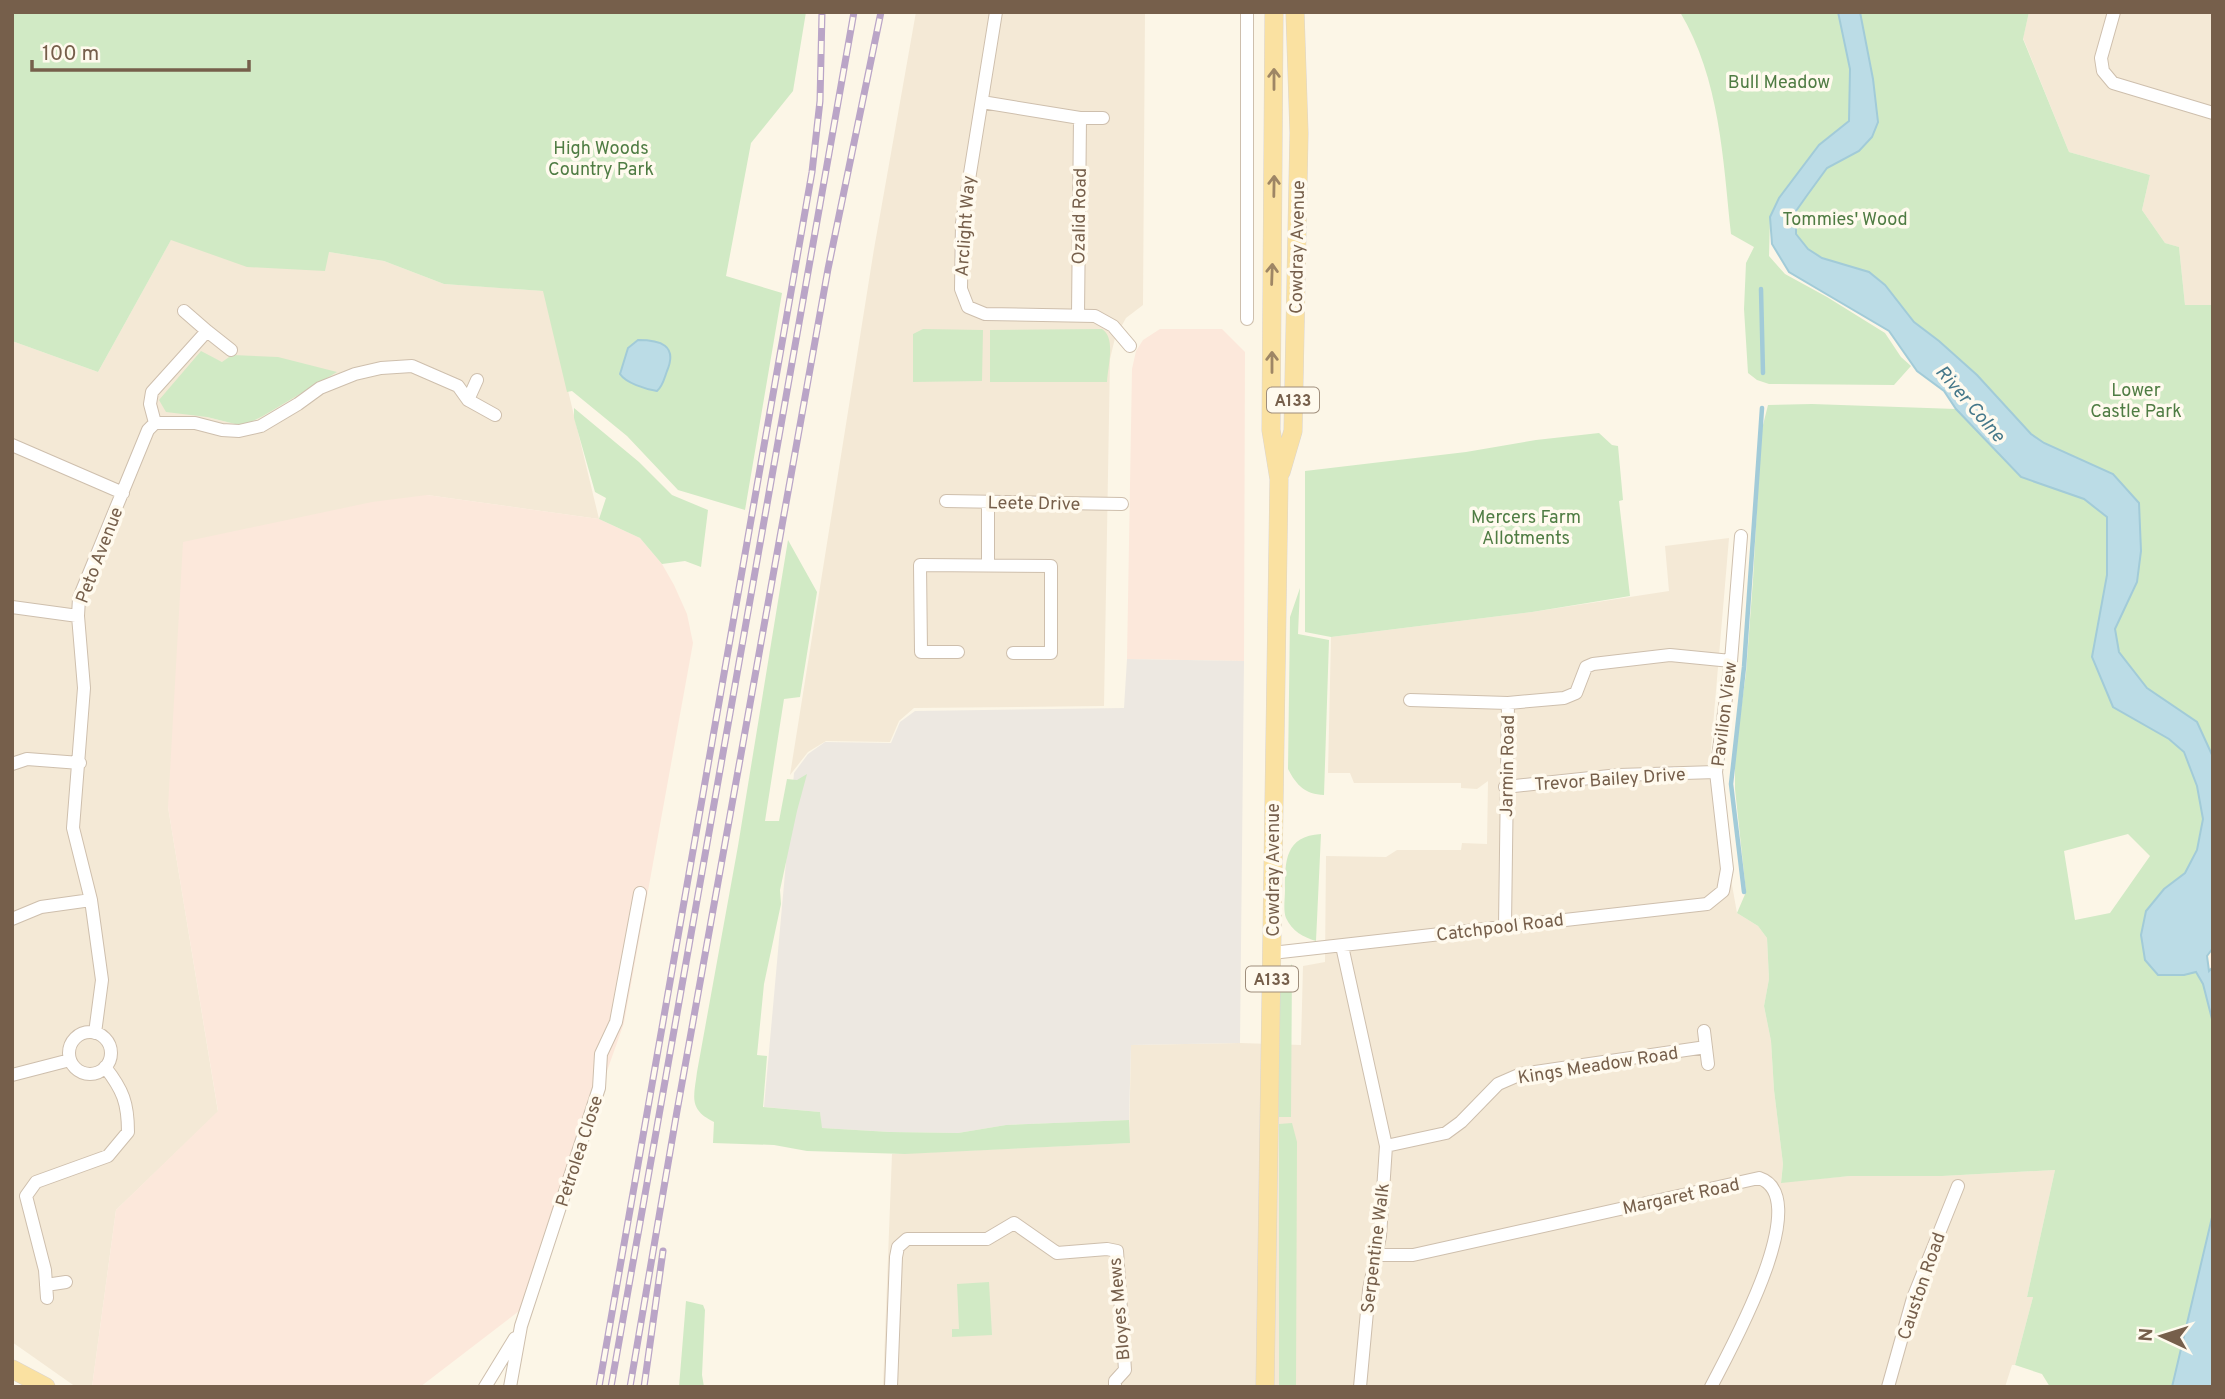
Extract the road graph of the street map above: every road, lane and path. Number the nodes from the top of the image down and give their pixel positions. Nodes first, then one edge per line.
1 (996, 12) edge
2 (1247, 12) edge
3 (1274, 12) edge
4 (1295, 12) edge
5 (2114, 12) edge
6 (982, 102) junction
7 (2213, 113) edge
8 (1080, 118) junction
9 (1103, 118) dead end
10 (184, 311) dead end
11 (1078, 315) junction
12 (1247, 319) dead end
13 (1271, 320) junction
14 (1296, 320) junction
15 (207, 331) junction
16 (1130, 346) dead end
17 (231, 350) dead end
18 (477, 380) dead end
19 (468, 400) junction
20 (495, 415) dead end
21 (155, 423) junction
22 (12, 445) edge
23 (1279, 479) junction
24 (123, 493) junction
25 (946, 501) dead end
26 (988, 502) junction
27 (1122, 504) dead end
28 (1741, 536) dead end
29 (988, 565) junction
30 (12, 607) edge
31 (78, 616) junction
32 (958, 652) dead end
33 (1013, 653) dead end
34 (1731, 661) junction
35 (1410, 700) dead end
36 (1508, 703) junction
37 (80, 763) junction
38 (12, 764) edge
39 (1716, 772) junction
40 (1506, 787) junction
41 (1723, 891) joint
42 (640, 893) dead end
43 (91, 900) junction
44 (12, 919) edge
45 (1505, 926) junction
46 (1342, 946) junction
47 (1272, 953) junction
48 (1704, 1031) dead end
49 (95, 1033) junction
50 (1706, 1047) junction
51 (70, 1059) junction
52 (1708, 1065) dead end
53 (105, 1067) junction
54 (12, 1075) edge
55 (1385, 1146) junction
56 (1958, 1186) dead end
57 (1376, 1255) junction
58 (66, 1282) dead end
59 (521, 1325) junction
60 (12, 1371) edge
61 (30, 1387) edge
62 (46, 1387) edge
63 (485, 1387) edge
64 (510, 1387) edge
65 (891, 1387) edge
66 (1115, 1387) edge
67 (1265, 1387) edge
68 (1360, 1387) edge
69 (1711, 1387) edge
70 (1888, 1387) edge

1 - 6 street, Arclight Way
2 - 12 street
13 -> 3 main road, Cowdray Avenue / A133
4 - 14 main road, Cowdray Avenue / A133
5 - 7 street
6 - 8 street
6 - 11 street, Arclight Way
8 - 9 street
8 - 11 street, Ozalid Road
10 - 15 street
11 - 16 street, Arclight Way
13 - 14 main road
23 -> 13 main road, Cowdray Avenue / A133
14 - 23 main road, Cowdray Avenue / A133
15 - 17 street
15 - 21 street
18 - 19 street
19 - 20 street
19 - 21 street
21 - 24 street, Peto Avenue
22 - 24 street
23 - 47 main road, Cowdray Avenue / A133
24 - 31 street, Peto Avenue
25 - 26 street, Leete Drive
26 - 27 street, Leete Drive
26 - 29 street
28 - 34 street, Pavilion View
29 - 32 street
29 - 33 street
30 - 31 street
31 - 37 street, Peto Avenue
34 - 36 street
34 - 39 street, Pavilion View
35 - 36 street, Jarmin Road
36 - 40 street, Jarmin Road
37 - 38 street
37 - 43 street, Peto Avenue
39 - 40 street, Trevor Bailey Drive
39 - 41 street, Pavilion View
40 - 45 street, Jarmin Road
41 - 45 street, Catchpool Road
42 - 59 street, Petrolea Close
43 - 44 street
43 - 49 street, Peto Avenue
45 - 46 street, Catchpool Road
46 - 47 street, Catchpool Road
46 - 55 street, Serpentine Walk
47 - 67 main road, Cowdray Avenue / A133
48 - 50 street
49 - 51 street
49 - 53 street
50 - 52 street
50 - 55 street, Kings Meadow Road
51 - 53 street
51 - 54 street
53 - 58 street
55 - 57 street, Serpentine Walk
56 - 70 street, Causton Road
57 - 68 street, Serpentine Walk
57 - 69 street, Margaret Road
59 - 63 street, Petrolea Close
59 - 64 street, Petrolea Close
60 - 61 street
60 - 62 main road
65 - 66 street, Bloyes Mews

